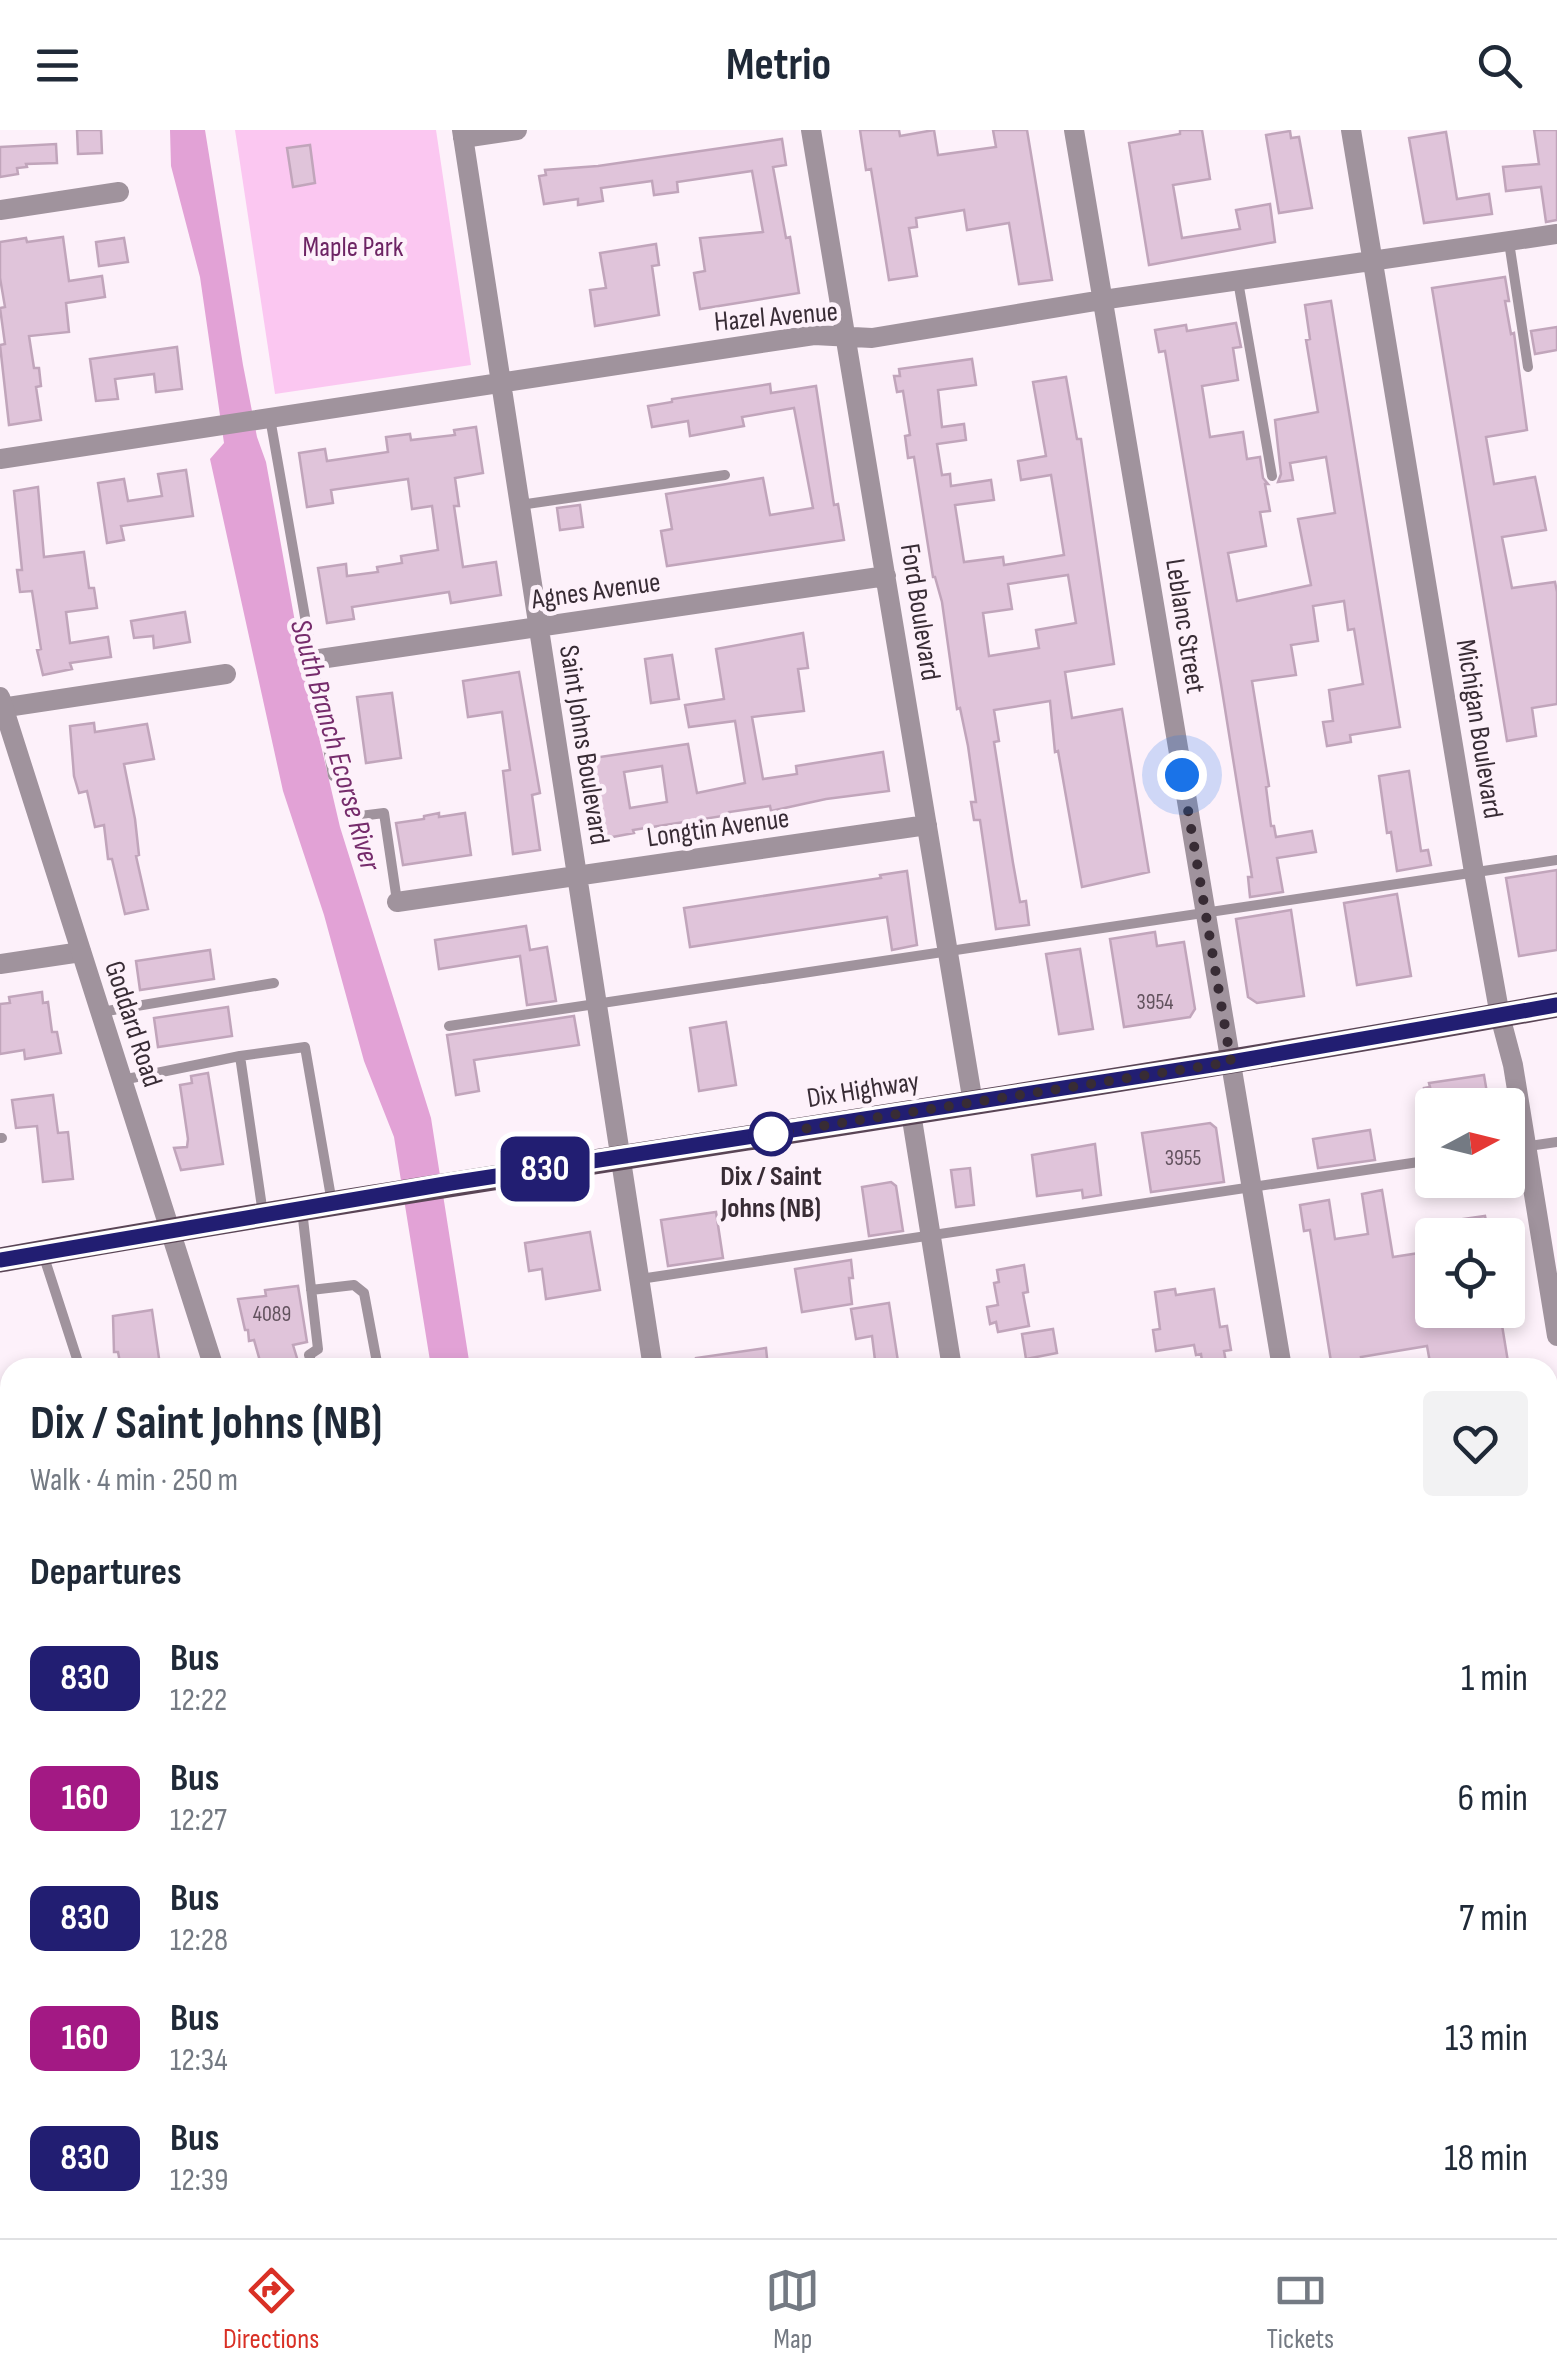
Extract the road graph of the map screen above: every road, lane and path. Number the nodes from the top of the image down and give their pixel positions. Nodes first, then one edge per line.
1 (516, 130) edge
2 (811, 130) edge
3 (1074, 130) edge
4 (1351, 130) edge
5 (462, 134) edge
6 (120, 192) dead end
7 (0, 210) edge
8 (1557, 234) edge
9 (1509, 242) junction
10 (1373, 260) junction
11 (1238, 280) junction
12 (1102, 300) junction
13 (848, 336) junction
14 (1528, 367) dead end
15 (501, 381) junction
16 (261, 418) junction
17 (0, 458) edge
18 (725, 475) dead end
19 (1272, 476) dead end
20 (520, 506) junction
21 (886, 576) junction
22 (539, 627) junction
23 (313, 660) junction
24 (226, 674) dead end
25 (1, 704) edge
26 (332, 776) dead end
27 (352, 817) dead end
28 (927, 825) junction
29 (1557, 860) edge
30 (1474, 872) junction
31 (576, 877) junction
32 (397, 902) joint
33 (1206, 912) junction
34 (948, 950) junction
35 (81, 952) junction
36 (0, 964) edge
37 (274, 983) dead end
38 (596, 1003) junction
39 (1557, 1005) edge
40 (100, 1012) junction
41 (1500, 1016) junction
42 (449, 1026) dead end
43 (240, 1056) junction
44 (1231, 1062) junction
45 (122, 1080) junction
46 (1514, 1088) edge
47 (974, 1103) junction
48 (911, 1113) junction
49 (1557, 1142) edge
50 (1525, 1147) edge
51 (621, 1158) junction
52 (1415, 1163) edge
53 (1525, 1186) edge
54 (1253, 1188) junction
55 (332, 1204) junction
56 (302, 1210) junction
57 (264, 1216) junction
58 (171, 1232) junction
59 (931, 1236) junction
60 (42, 1253) junction
61 (0, 1260) edge
62 (640, 1280) junction
63 (312, 1290) junction
64 (1557, 1336) edge
65 (77, 1358) edge
66 (211, 1358) edge
67 (310, 1358) edge
68 (376, 1358) edge
69 (652, 1358) edge
70 (950, 1358) edge
71 (1280, 1358) edge

1 - 5 street
2 - 13 street, Ford Boulevard
3 - 12 street, Leblanc Street
4 - 10 street, Michigan Boulevard
5 - 15 street, Saint Johns Boulevard
6 - 7 street
8 - 9 street, Hazel Avenue
9 - 10 street, Hazel Avenue
9 - 14 lane
10 - 11 street, Hazel Avenue
10 - 30 street, Michigan Boulevard
11 - 12 street, Hazel Avenue
11 - 19 lane
12 - 13 street, Hazel Avenue
12 - 33 street, Leblanc Street
13 - 15 street, Hazel Avenue
13 - 21 street, Ford Boulevard
15 - 16 street, Hazel Avenue
15 - 20 street, Saint Johns Boulevard
16 - 17 street, Hazel Avenue
16 - 23 lane
18 - 20 lane
20 - 22 street, Saint Johns Boulevard
21 - 22 street, Agnes Avenue
21 - 28 street, Ford Boulevard
22 - 23 street, Agnes Avenue
22 - 31 street, Saint Johns Boulevard
23 - 26 lane
24 - 25 street
25 - 35 street, Goddard Road
27 - 32 lane
28 - 31 street, Longtin Avenue
28 - 34 street, Ford Boulevard
29 - 30 lane
30 - 33 lane
30 - 41 street, Michigan Boulevard
31 - 32 street, Longtin Avenue
31 - 38 street, Saint Johns Boulevard
33 - 34 lane
33 - 44 street, Leblanc Street
34 - 38 lane
34 - 47 street, Ford Boulevard
35 - 36 street
35 - 40 street, Goddard Road
37 - 40 lane
38 - 42 lane
38 - 51 street, Saint Johns Boulevard
39 - 41 main road, Dix Highway
40 - 45 street, Goddard Road
41 - 44 main road, Dix Highway
41 - 46 street, Michigan Boulevard
43 - 45 lane
43 - 55 lane
43 - 57 lane
44 - 47 main road, Dix Highway
44 - 54 street, Leblanc Street
45 - 58 street, Goddard Road
47 - 48 main road, Dix Highway
48 - 51 main road, Dix Highway
48 - 59 street
49 - 50 lane
51 - 55 main road, Dix Highway
51 - 62 street, Saint Johns Boulevard
52 - 54 lane
53 - 64 street, Michigan Boulevard
54 - 59 lane
54 - 71 street, Leblanc Street
55 - 56 main road, Dix Highway
56 - 57 main road, Dix Highway
56 - 63 lane
57 - 58 main road, Dix Highway
58 - 60 main road, Dix Highway
58 - 66 street, Goddard Road
59 - 62 lane
59 - 70 street
60 - 61 main road, Dix Highway
60 - 65 lane
62 - 69 street, Saint Johns Boulevard
63 - 67 lane
63 - 68 lane

